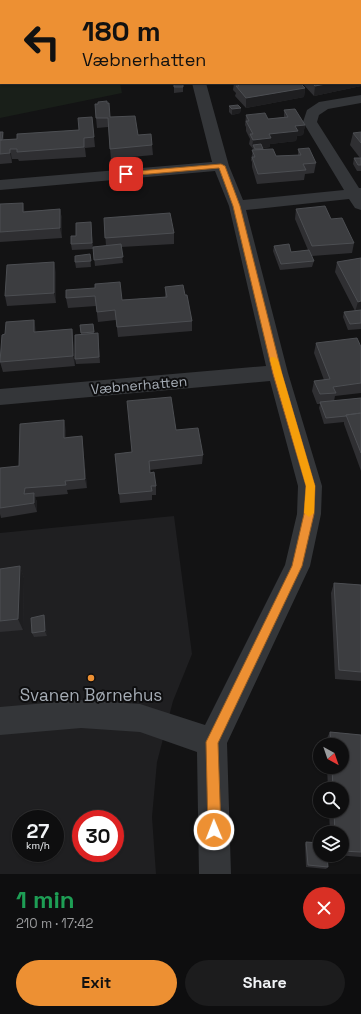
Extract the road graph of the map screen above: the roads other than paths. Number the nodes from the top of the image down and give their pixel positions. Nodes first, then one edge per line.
1 (199, 84) edge
2 (361, 99) edge
3 (221, 166) junction
4 (0, 185) edge
5 (359, 197) edge
6 (237, 206) junction
7 (278, 374) junction
8 (0, 398) edge
9 (0, 721) edge
10 (212, 742) junction
11 (215, 874) edge

1 - 3 street
2 - 5 street
3 - 4 street
3 - 6 street
5 - 6 street
6 - 7 street
7 - 8 street, Væbnerhatten
7 - 10 street
9 - 10 street
10 - 11 street

